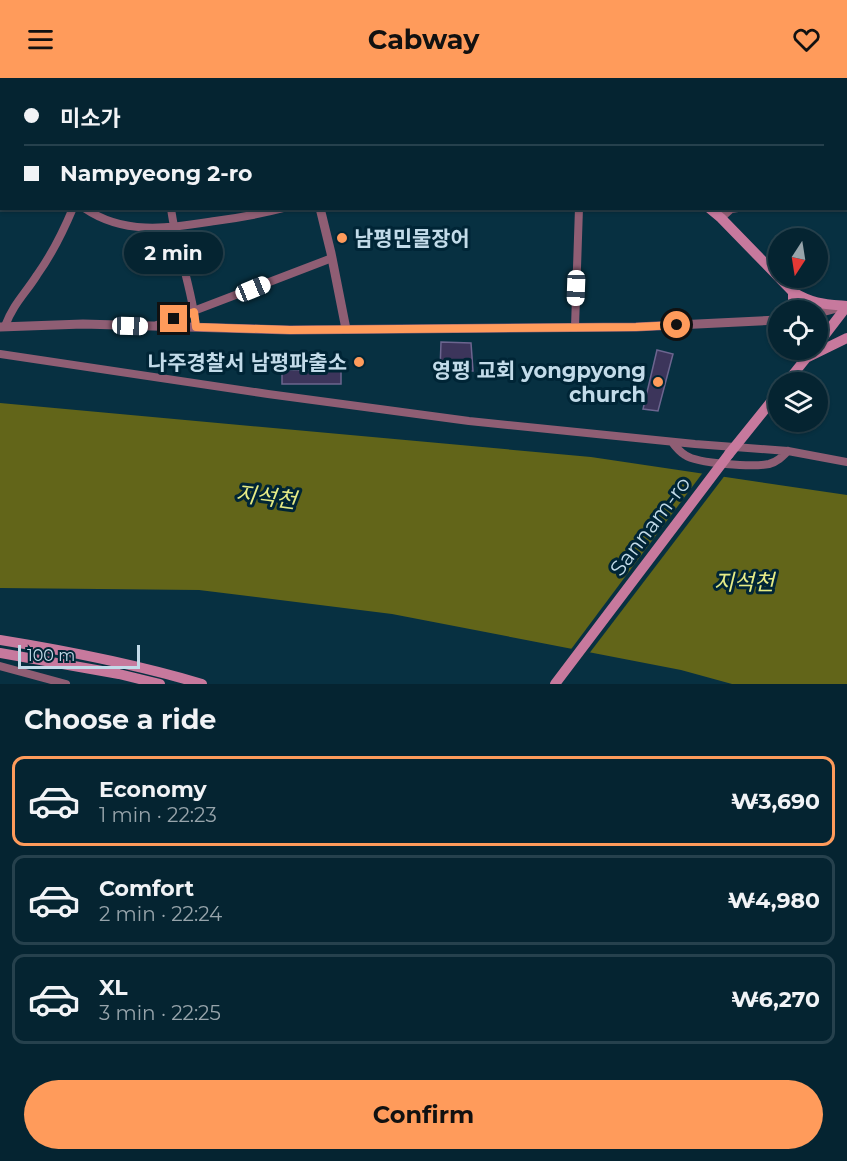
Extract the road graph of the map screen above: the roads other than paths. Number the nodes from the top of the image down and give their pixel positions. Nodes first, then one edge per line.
1 (72, 210) edge
2 (87, 210) edge
3 (171, 210) edge
4 (277, 210) edge
5 (320, 210) edge
6 (579, 210) edge
7 (711, 210) edge
8 (730, 210) edge
9 (721, 218) junction
10 (173, 227) junction
11 (332, 258) junction
12 (793, 292) junction
13 (793, 300) edge
14 (847, 306) edge
15 (828, 311) edge
16 (194, 312) junction
17 (768, 320) edge
18 (3, 327) edge
19 (154, 327) junction
20 (196, 327) junction
21 (575, 327) junction
22 (346, 329) junction
23 (828, 331) edge
24 (847, 338) edge
25 (828, 346) edge
26 (0, 354) edge
27 (804, 360) edge
28 (795, 372) edge
29 (768, 405) edge
30 (672, 442) junction
31 (732, 450) junction
32 (788, 451) junction
33 (847, 462) edge
34 (0, 640) edge
35 (0, 653) edge
36 (0, 666) edge
37 (66, 684) edge
38 (160, 684) edge
39 (202, 684) edge
40 (555, 684) edge

1 - 18 street
2 - 10 street
3 - 10 street
4 - 10 street
5 - 11 street
6 - 21 street
7 - 9 main road
8 - 9 street
9 - 12 main road
10 - 16 street
11 - 16 street
11 - 22 street
12 - 13 main road
12 - 14 main road
14 - 15 street
14 - 23 main road
16 - 19 street
16 - 20 street
17 - 21 street
18 - 19 street
19 - 20 street
20 - 22 street
21 - 22 street
24 - 25 main road
26 - 30 street
27 - 28 main road
29 - 31 main road, Sannam-ro
30 - 31 street
30 - 32 street
31 - 32 street
31 - 40 main road, Sannam-ro, bridge
32 - 33 street
34 - 39 main road
35 - 38 main road
36 - 37 street

